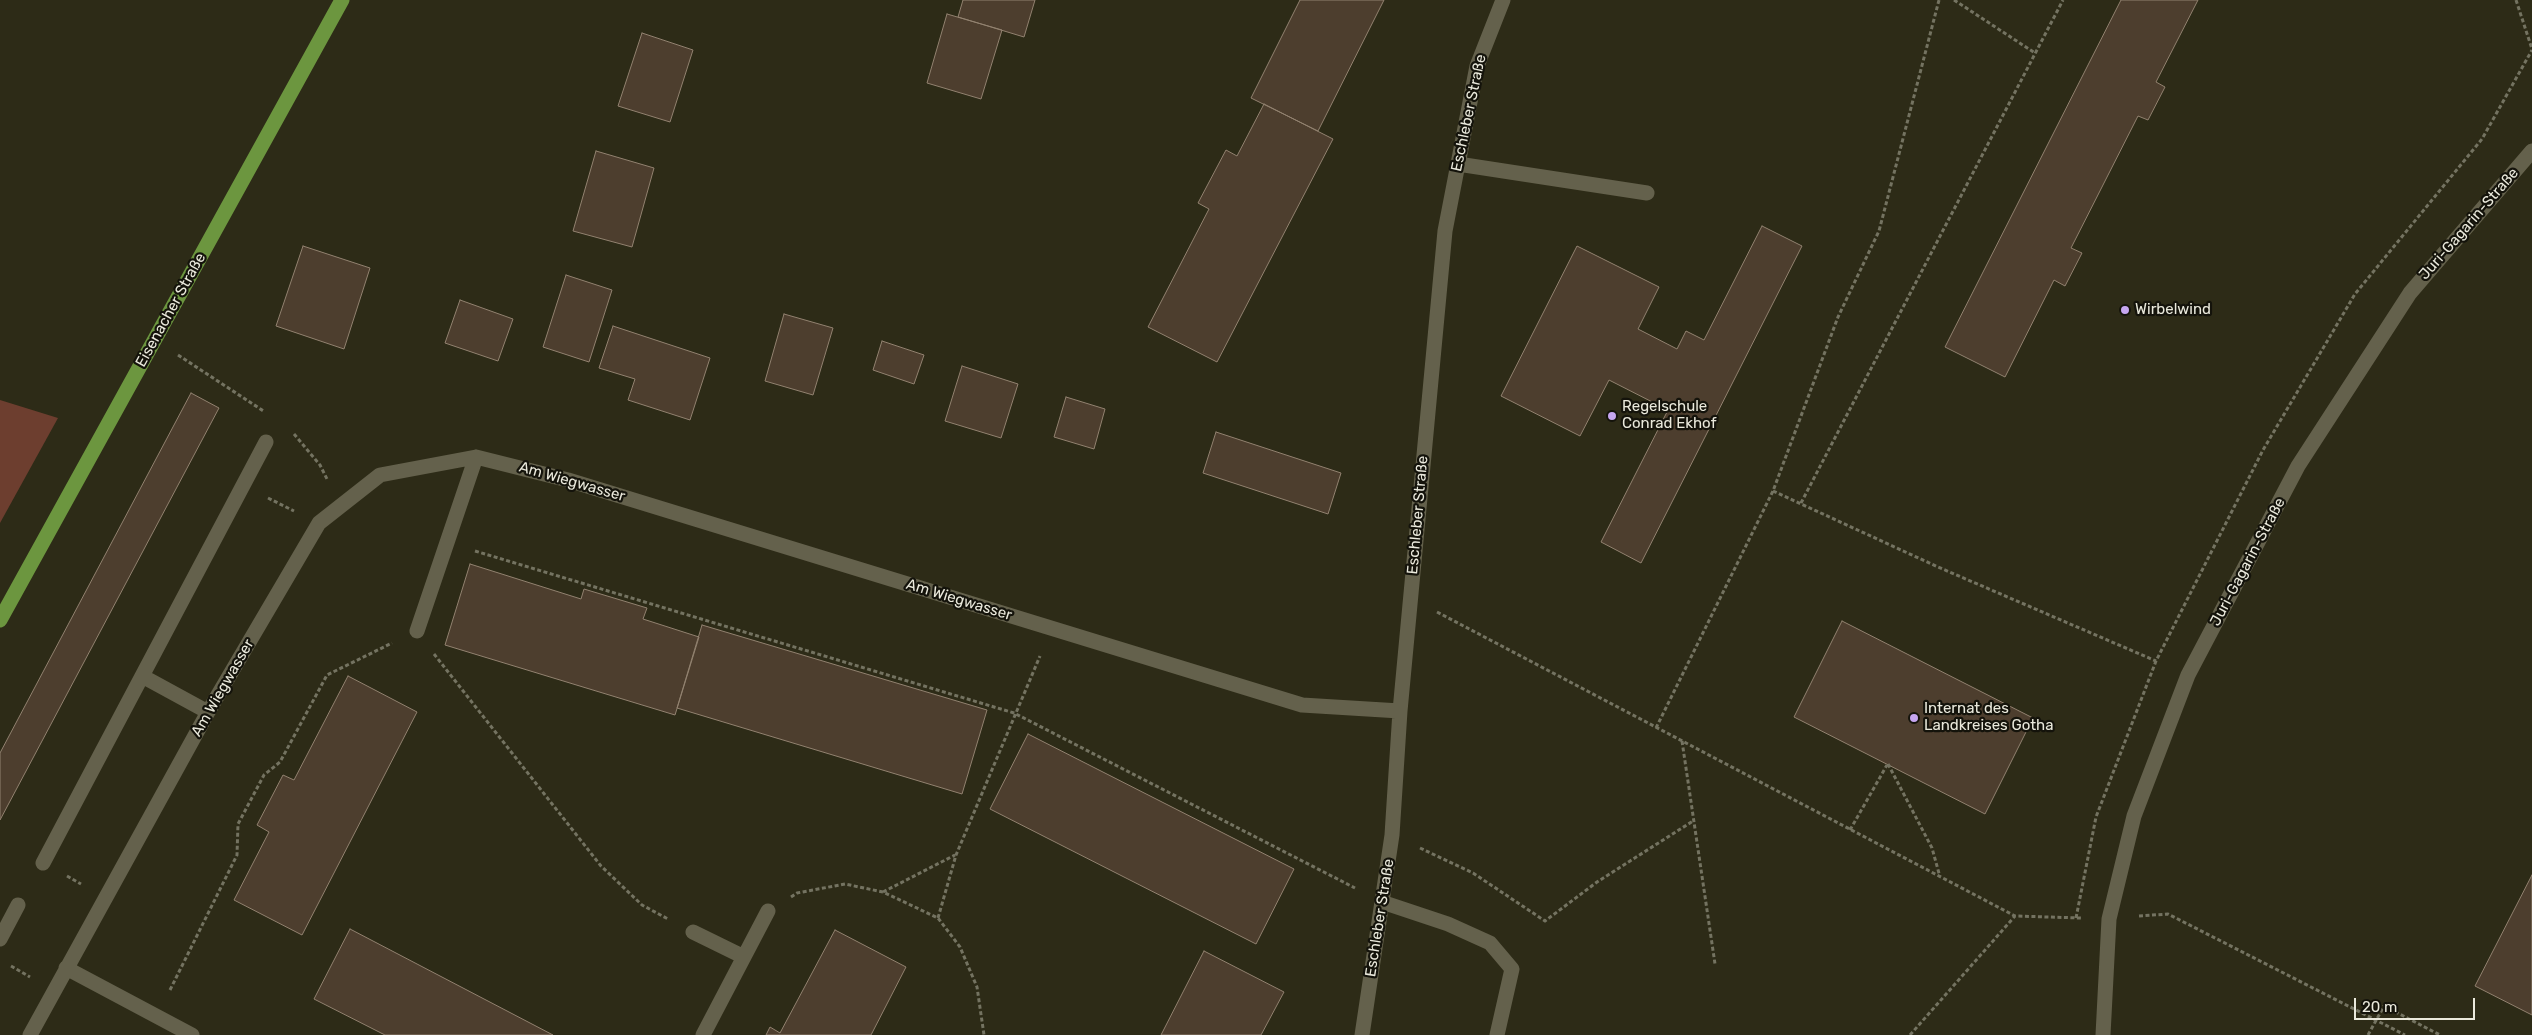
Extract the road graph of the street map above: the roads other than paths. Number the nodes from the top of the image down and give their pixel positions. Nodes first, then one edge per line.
1 (342, 0) edge
2 (1502, 0) edge
3 (2532, 151) edge
4 (1458, 164) junction
5 (1647, 193) dead end
6 (266, 442) dead end
7 (476, 457) junction
8 (0, 620) edge
9 (417, 631) road end
10 (142, 676) junction
11 (1400, 711) junction
12 (208, 712) junction
13 (43, 863) road end
14 (1382, 902) junction
15 (18, 906) dead end
16 (768, 911) road end
17 (693, 932) road end
18 (0, 939) edge
19 (744, 957) junction
20 (66, 968) junction
21 (30, 1035) edge
22 (192, 1035) edge
23 (703, 1035) edge
24 (1362, 1035) edge
25 (1496, 1035) edge
26 (2103, 1035) edge

1 - 8 main road, Eisenacher Straße
2 - 4 street, Eschleber Straße
3 - 26 street, Juri-Gagarin-Straße
4 - 5 street
4 - 11 street, Eschleber Straße
6 - 10 street
7 - 9 street
7 - 11 street, Am Wiegwasser
7 - 12 street, Am Wiegwasser
10 - 12 street
10 - 13 street
11 - 14 street, Eschleber Straße
12 - 20 street, Am Wiegwasser
14 - 24 street, Eschleber Straße
14 - 25 street
15 - 18 street
16 - 19 street
17 - 19 street
19 - 23 street
20 - 21 street, Am Wiegwasser
20 - 22 street

